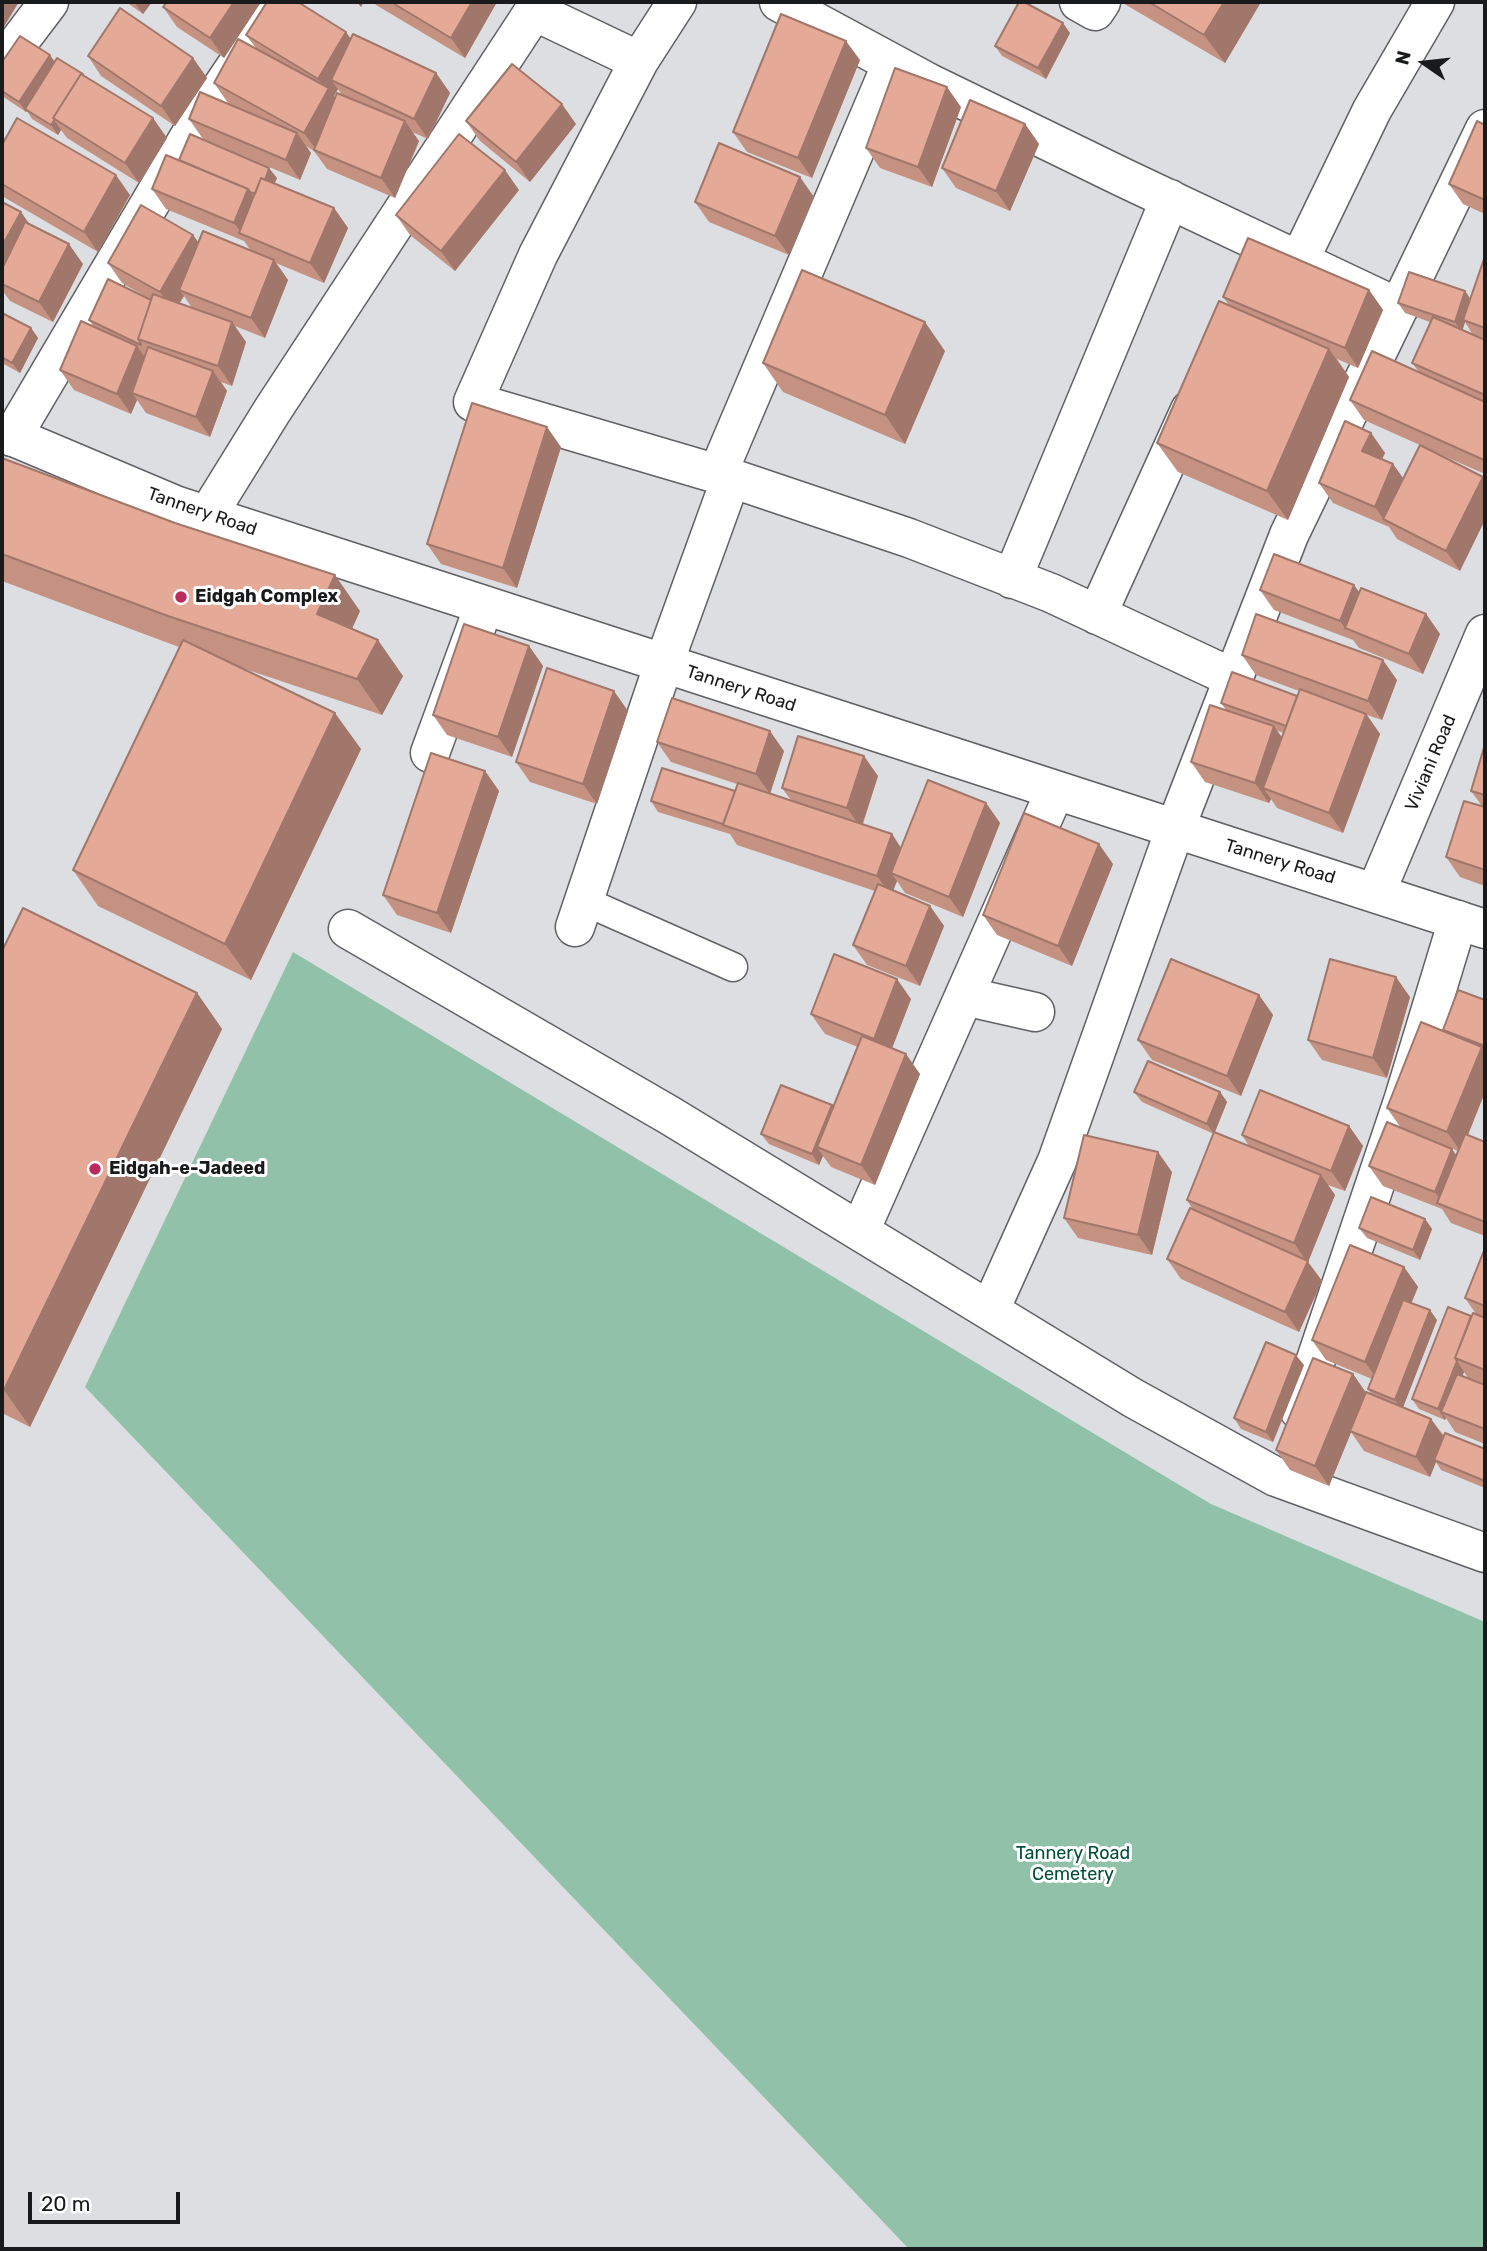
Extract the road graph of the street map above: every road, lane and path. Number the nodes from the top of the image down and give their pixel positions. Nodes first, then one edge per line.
1 (49, 2) edge
2 (279, 2) edge
3 (677, 2) edge
4 (779, 2) edge
5 (1079, 2) edge
6 (1101, 2) edge
7 (1435, 2) edge
8 (639, 61) junction
9 (892, 63) junction
10 (2, 64) edge
11 (1485, 129) edge
12 (1170, 199) junction
13 (1265, 244) junction
14 (1299, 261) junction
15 (1248, 281) edge
16 (1399, 308) junction
17 (1203, 380) edge
18 (7, 435) edge
19 (724, 476) junction
20 (207, 516) junction
21 (1012, 579) junction
22 (484, 606) junction
23 (1097, 615) junction
24 (1485, 634) edge
25 (664, 663) junction
26 (1233, 678) junction
27 (430, 753) edge
28 (1055, 791) junction
29 (1175, 829) junction
30 (1376, 892) junction
31 (579, 914) joint
32 (1472, 924) edge
33 (348, 929) dead end
34 (733, 967) dead end
35 (964, 996) junction
36 (1035, 1012) dead end
37 (860, 1231) junction
38 (990, 1310) junction
39 (1284, 1455) junction
40 (1485, 1553) edge

1 - 10 street
2 - 18 street
3 - 8 street
4 - 9 street
5 - 6 street
7 - 14 street
8 - 19 street
8 - 20 street
9 - 12 street
9 - 19 street
11 - 16 street
12 - 13 street
12 - 21 street
13 - 14 street
13 - 15 street
14 - 16 street
16 - 26 street
17 - 23 street
18 - 20 street, Tannery Road
19 - 21 street
19 - 25 street
20 - 22 street, Tannery Road
21 - 23 street
22 - 25 street, Tannery Road
22 - 27 street
23 - 26 street
24 - 30 street, Viviani Road
25 - 28 street, Tannery Road
25 - 31 street
26 - 29 street
28 - 29 street, Tannery Road
28 - 35 street
29 - 30 street, Tannery Road
29 - 38 street
30 - 32 street, Tannery Road
31 - 34 lane
32 - 39 street
33 - 37 street
35 - 36 street
35 - 37 street
37 - 38 street
38 - 39 street
39 - 40 street

